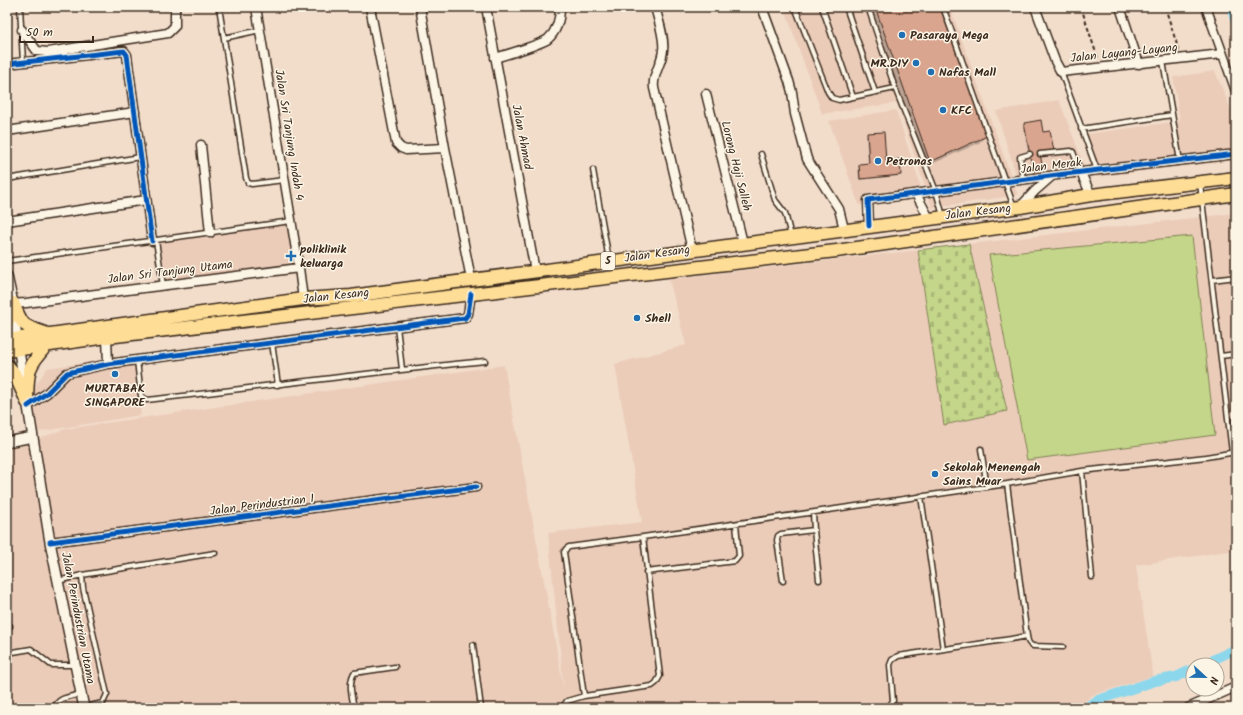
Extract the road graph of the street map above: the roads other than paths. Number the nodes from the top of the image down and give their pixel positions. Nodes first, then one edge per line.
1 (20, 7) edge
2 (175, 7) edge
3 (219, 7) edge
4 (256, 7) edge
5 (370, 7) edge
6 (420, 7) edge
7 (486, 7) edge
8 (560, 7) edge
9 (655, 7) edge
10 (762, 7) edge
11 (795, 7) edge
12 (822, 7) edge
13 (846, 7) edge
14 (868, 7) edge
15 (943, 7) edge
16 (1035, 7) edge
17 (1120, 7) edge
18 (1206, 7) edge
19 (22, 30) junction
20 (260, 30) junction
21 (224, 38) junction
22 (1222, 54) junction
23 (495, 58) junction
24 (1163, 61) junction
25 (23, 62) junction
26 (7, 64) edge
27 (1139, 64) junction
28 (1061, 72) junction
29 (895, 88) junction
30 (1236, 91) edge
31 (875, 92) junction
32 (706, 94) dead end
33 (853, 97) junction
34 (135, 112) junction
35 (1172, 115) junction
36 (1081, 129) junction
37 (7, 131) edge
38 (201, 145) dead end
39 (445, 148) junction
40 (761, 154) dead end
41 (1030, 154) dead end
42 (1040, 154) dead end
43 (1236, 154) edge
44 (141, 157) junction
45 (1180, 161) junction
46 (593, 170) dead end
47 (1097, 171) junction
48 (1081, 172) junction
49 (1052, 176) junction
50 (1236, 178) edge
51 (7, 179) edge
52 (284, 180) junction
53 (1023, 180) junction
54 (1006, 182) junction
55 (1200, 183) junction
56 (936, 191) junction
57 (916, 194) junction
58 (1236, 194) edge
59 (1091, 195) junction
60 (1202, 199) junction
61 (146, 200) junction
62 (1017, 207) junction
63 (943, 216) junction
64 (929, 218) junction
65 (7, 221) edge
66 (291, 221) junction
67 (869, 226) junction
68 (844, 229) junction
69 (210, 233) junction
70 (792, 236) junction
71 (154, 241) junction
72 (743, 243) junction
73 (692, 250) junction
74 (7, 261) edge
75 (609, 261) junction
76 (299, 268) junction
77 (535, 271) junction
78 (7, 276) edge
79 (1236, 277) edge
80 (471, 279) junction
81 (1212, 280) junction
82 (163, 285) junction
83 (470, 296) junction
84 (303, 299) junction
85 (10, 304) edge
86 (7, 324) edge
87 (397, 327) junction
88 (47, 339) junction
89 (107, 342) junction
90 (272, 342) junction
91 (12, 345) edge
92 (1236, 354) edge
93 (1221, 356) junction
94 (137, 360) junction
95 (485, 361) dead end
96 (108, 362) junction
97 (7, 365) edge
98 (402, 369) junction
99 (278, 385) junction
100 (28, 404) junction
101 (33, 437) junction
102 (7, 442) edge
103 (981, 449) dead end
104 (1234, 452) edge
105 (1082, 471) junction
106 (1006, 484) junction
107 (476, 487) dead end
108 (987, 487) junction
109 (921, 496) junction
110 (813, 513) junction
111 (736, 524) junction
112 (814, 530) junction
113 (642, 537) junction
114 (50, 542) junction
115 (215, 552) dead end
116 (646, 572) junction
117 (82, 575) junction
118 (1092, 576) dead end
119 (819, 580) dead end
120 (58, 581) junction
121 (783, 581) dead end
122 (1027, 636) junction
123 (473, 645) dead end
124 (1063, 647) dead end
125 (943, 649) junction
126 (7, 652) edge
127 (75, 665) junction
128 (395, 667) dead end
129 (1236, 687) edge
130 (81, 694) junction
131 (584, 696) junction
132 (84, 707) edge
133 (55, 708) edge
134 (354, 708) edge
135 (481, 708) edge
136 (562, 708) edge
137 (885, 708) edge
138 (1188, 708) edge

1 - 19 lane
2 - 19 street
3 - 21 lane
4 - 20 street, Jalan Sri Tanjung Indah 4
5 - 39 street
6 - 39 street
7 - 23 street, Jalan Ahmad
8 - 23 street
9 - 73 street
10 - 68 street
11 - 33 lane
12 - 33 lane
13 - 31 lane
14 - 29 lane
15 - 54 lane
16 - 28 street
17 - 27 street
18 - 22 street
19 - 25 lane
20 - 21 lane
20 - 52 street, Jalan Sri Tanjung Indah 4
21 - 52 lane
22 - 24 street, Jalan Layang-Layang
22 - 30 street
23 - 77 street, Jalan Ahmad
24 - 27 street, Jalan Layang-Layang
24 - 35 lane
25 - 26 street
25 - 34 street
27 - 28 street, Jalan Layang-Layang
28 - 36 lane, Jalan Layang-Layang
29 - 31 lane
29 - 56 lane
31 - 33 lane
32 - 72 street, Lorong Haji Salleh
34 - 37 street
34 - 44 street
35 - 36 lane
35 - 45 lane
36 - 47 lane, Jalan Layang-Layang
38 - 69 street
39 - 80 street
40 - 70 lane
41 - 53 lane
42 - 48 lane
43 - 45 street, Jalan Merak
44 - 51 lane
44 - 61 street
45 - 47 street, Jalan Merak
46 - 75 lane
47 - 48 street, Jalan Merak
48 - 49 street, Jalan Merak
48 - 59 street
49 - 53 street, Jalan Merak
49 - 62 street
50 - 55 main road, Jalan Kesang / 5
52 - 66 street, Jalan Sri Tanjung Indah 4
53 - 54 street, Jalan Merak
54 - 56 street, Jalan Merak
54 - 62 lane
55 - 59 main road, Jalan Kesang / 5
55 - 60 lane
56 - 57 street, Jalan Merak
56 - 63 lane
57 - 64 street
57 - 67 street, Jalan Merak
58 - 60 main road, Jalan Kesang / 5
59 - 62 main road, Jalan Kesang / 5
60 - 81 lane
60 - 83 main road, Jalan Kesang / 5
61 - 65 street
61 - 71 street
62 - 63 main road, Jalan Kesang / 5
63 - 64 main road, Jalan Kesang / 5
64 - 67 main road, Jalan Kesang / 5
66 - 69 lane
66 - 76 street, Jalan Sri Tanjung Indah 4
67 - 68 main road, Jalan Kesang / 5
68 - 70 main road, Jalan Kesang / 5
69 - 71 lane
70 - 72 main road, Jalan Kesang / 5
71 - 74 lane
71 - 82 lane
72 - 73 main road, Jalan Kesang / 5
73 - 75 main road, Jalan Kesang / 5
75 - 77 main road, Jalan Kesang / 5
76 - 82 street, Jalan Sri Tanjung Utama
76 - 84 street
77 - 80 main road, Jalan Kesang / 5
78 - 85 street, Jalan Perindustrian Utama
79 - 81 lane
80 - 84 main road, Jalan Kesang / 5
81 - 93 lane
82 - 85 street, Jalan Sri Tanjung Utama
83 - 87 street
83 - 89 main road, Jalan Kesang / 5
84 - 88 main road, Jalan Kesang / 5
85 - 86 main road
85 - 88 main road
85 - 91 street, Jalan Perindustrian Utama
87 - 90 street
87 - 98 lane
88 - 89 main road, Jalan Kesang / 5
88 - 91 main road, Jalan Kesang / 5
88 - 100 main road
89 - 96 street
90 - 94 street
90 - 99 lane
91 - 100 street, Jalan Perindustrian Utama
92 - 93 lane
93 - 104 lane
94 - 96 street
94 - 99 lane
95 - 98 lane
96 - 100 street
97 - 100 main road
98 - 99 lane
100 - 101 street, Jalan Perindustrian Utama
101 - 102 street
101 - 114 street, Jalan Perindustrian Utama
103 - 108 lane
104 - 105 lane
105 - 106 lane
105 - 118 lane
106 - 108 lane
106 - 122 lane
107 - 114 street, Jalan Perindustrian 1
108 - 109 lane
109 - 110 lane
109 - 125 lane
110 - 111 lane
110 - 112 lane
111 - 113 lane
111 - 116 lane
112 - 119 lane
112 - 121 lane
113 - 116 lane
113 - 131 lane
114 - 120 street, Jalan Perindustrian Utama
115 - 117 lane
116 - 131 lane
117 - 120 lane
117 - 132 lane
120 - 127 street, Jalan Perindustrian Utama
122 - 124 lane
122 - 125 lane
123 - 135 lane
125 - 137 lane
126 - 127 lane
127 - 130 street, Jalan Perindustrian Utama
128 - 134 lane
129 - 138 street
130 - 132 street, Jalan Perindustrian Utama
130 - 133 lane
131 - 136 lane

